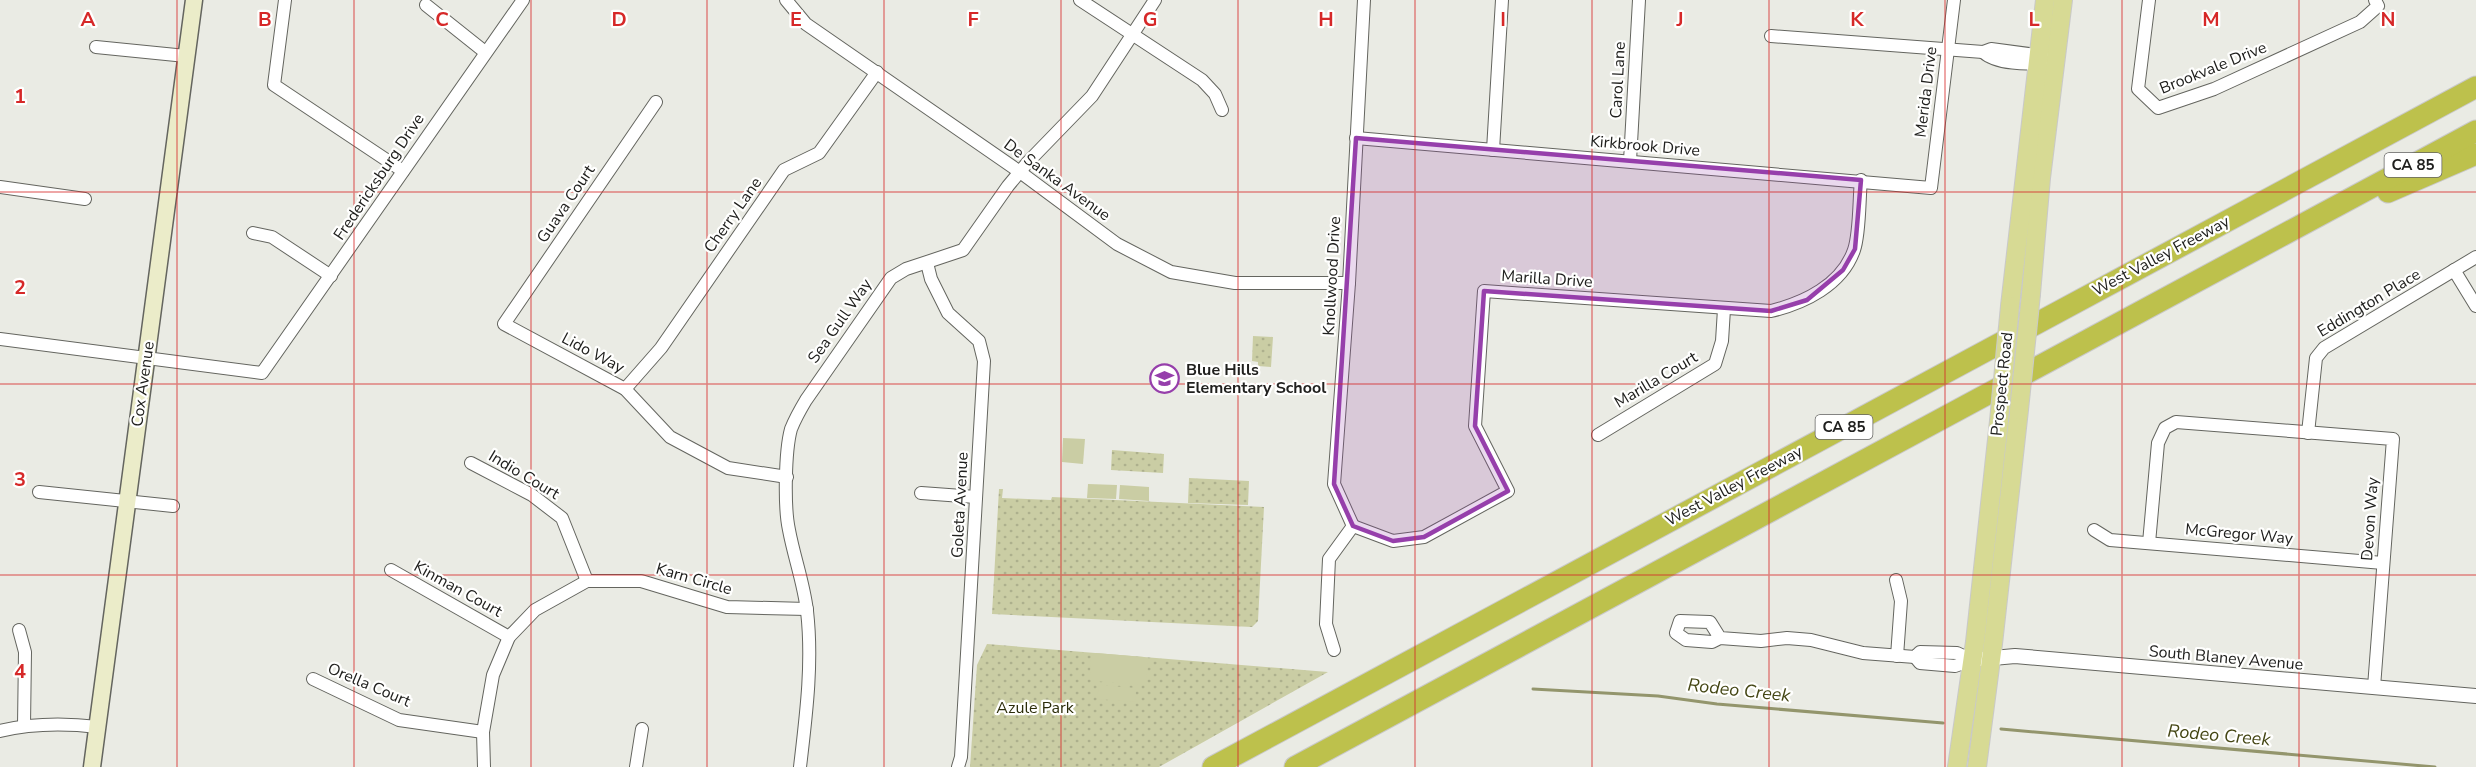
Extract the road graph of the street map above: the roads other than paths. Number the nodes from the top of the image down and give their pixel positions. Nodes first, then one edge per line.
1 (194, 0) edge
2 (285, 0) edge
3 (523, 0) edge
4 (786, 0) edge
5 (1080, 0) edge
6 (1155, 0) edge
7 (1364, 0) edge
8 (1502, 0) edge
9 (1639, 0) edge
10 (1954, 0) edge
11 (2045, 0) edge
12 (2063, 0) edge
13 (2149, 0) edge
14 (2374, 0) edge
15 (426, 4) dead end
16 (1132, 34) junction
17 (1771, 36) dead end
18 (96, 47) dead end
19 (1947, 49) junction
20 (485, 52) junction
21 (186, 56) junction
22 (2044, 59) junction
23 (877, 72) junction
24 (2476, 87) edge
25 (656, 102) dead end
26 (1222, 110) dead end
27 (2476, 131) edge
28 (1356, 138) junction
29 (1493, 150) junction
30 (2476, 154) edge
31 (1630, 161) junction
32 (403, 171) junction
33 (1020, 172) junction
34 (1861, 180) junction
35 (0, 187) edge
36 (1931, 188) joint
37 (85, 199) dead end
38 (2350, 199) junction
39 (253, 232) dead end
40 (2476, 257) edge
41 (927, 263) junction
42 (2454, 270) junction
43 (331, 276) junction
44 (1349, 283) junction
45 (2476, 306) edge
46 (1724, 309) junction
47 (504, 324) joint
48 (0, 339) edge
49 (147, 357) junction
50 (625, 389) junction
51 (2308, 433) junction
52 (1598, 435) dead end
53 (471, 463) dead end
54 (787, 477) junction
55 (39, 492) dead end
56 (921, 493) dead end
57 (976, 497) junction
58 (128, 501) junction
59 (173, 506) dead end
60 (1353, 526) junction
61 (2094, 530) dead end
62 (2149, 543) junction
63 (2383, 563) junction
64 (391, 570) dead end
65 (1896, 580) dead end
66 (587, 581) junction
67 (807, 609) junction
68 (19, 630) dead end
69 (509, 637) junction
70 (1720, 638) dead end
71 (1334, 650) dead end
72 (1897, 656) junction
73 (1992, 658) junction
74 (1972, 660) junction
75 (312, 679) dead end
76 (2374, 687) junction
77 (2476, 696) edge
78 (24, 725) junction
79 (98, 727) junction
80 (642, 729) dead end
81 (0, 731) edge
82 (483, 732) junction
83 (92, 767) edge
84 (484, 767) edge
85 (636, 767) edge
86 (800, 767) edge
87 (958, 767) edge
88 (1213, 767) edge
89 (1295, 767) edge
90 (1957, 767) edge
91 (1977, 767) edge

1 - 21 main road, Cox Avenue
2 - 32 street
3 - 20 street, Fredericksburg Drive
4 - 23 street, De Sanka Avenue
5 - 16 street
6 - 16 street, Sea Gull Way
7 - 28 street, Knollwood Drive
8 - 29 street
9 - 31 street, Carol Lane
10 - 19 street, Merida Drive
11 - 22 main road, Prospect Road
12 - 22 main road, Prospect Road
13 - 14 street, Brookvale Drive
15 - 20 street
16 - 26 street
16 - 33 street, Sea Gull Way
17 - 19 street
18 - 21 street
19 - 22 street
19 - 36 street, Merida Drive
20 - 32 street, Fredericksburg Drive
21 - 49 main road, Cox Avenue
22 - 73 main road, Prospect Road, bridge
22 - 74 main road, Prospect Road, bridge
23 - 33 street, De Sanka Avenue
23 - 50 street, Cherry Lane
24 - 88 highway, West Valley Freeway / CA 85
25 - 47 street, Guava Court
27 - 38 highway, CA 85
28 - 29 street, Kirkbrook Drive
28 - 44 street, Knollwood Drive
29 - 31 street, Kirkbrook Drive
30 - 38 highway
31 - 34 street, Kirkbrook Drive
32 - 43 street, Fredericksburg Drive
33 - 41 street, Sea Gull Way
33 - 44 street, De Sanka Avenue
34 - 36 street, Kirkbrook Drive
34 - 46 street, Marilla Drive
35 - 37 street
38 - 89 highway, CA 85
39 - 43 street
40 - 42 street, Eddington Place
41 - 54 street, Sea Gull Way
41 - 57 street, Goleta Avenue
42 - 45 street
42 - 51 street, Eddington Place
43 - 49 street, Fredericksburg Drive
44 - 60 street, Knollwood Drive
46 - 52 street, Marilla Court
46 - 60 street, Marilla Drive
47 - 50 street, Lido Way
48 - 49 street
49 - 58 main road, Cox Avenue
50 - 54 street, Lido Way
51 - 62 street
51 - 63 street, Devon Way
53 - 66 street, Indio Court
54 - 67 street, Sea Gull Way
55 - 58 street
56 - 57 street
57 - 87 street, Goleta Avenue
58 - 59 street
58 - 79 main road, Cox Avenue
60 - 71 street
61 - 62 street, McGregor Way
62 - 63 street, McGregor Way
63 - 76 street, Devon Way
64 - 69 street, Kinman Court
65 - 72 street
66 - 67 street, Karn Circle
66 - 69 street, Karn Circle
67 - 86 street, Sea Gull Way
68 - 78 street
69 - 82 street, Karn Circle
70 - 72 street
72 - 74 street
73 - 74 street, South Blaney Avenue
73 - 76 street, South Blaney Avenue
73 - 91 main road, Prospect Road
74 - 90 main road, Prospect Road
75 - 82 street, Orella Court
76 - 77 street, South Blaney Avenue
78 - 79 street
78 - 81 street
79 - 83 main road, Cox Avenue
80 - 85 street
82 - 84 street, Karn Circle

